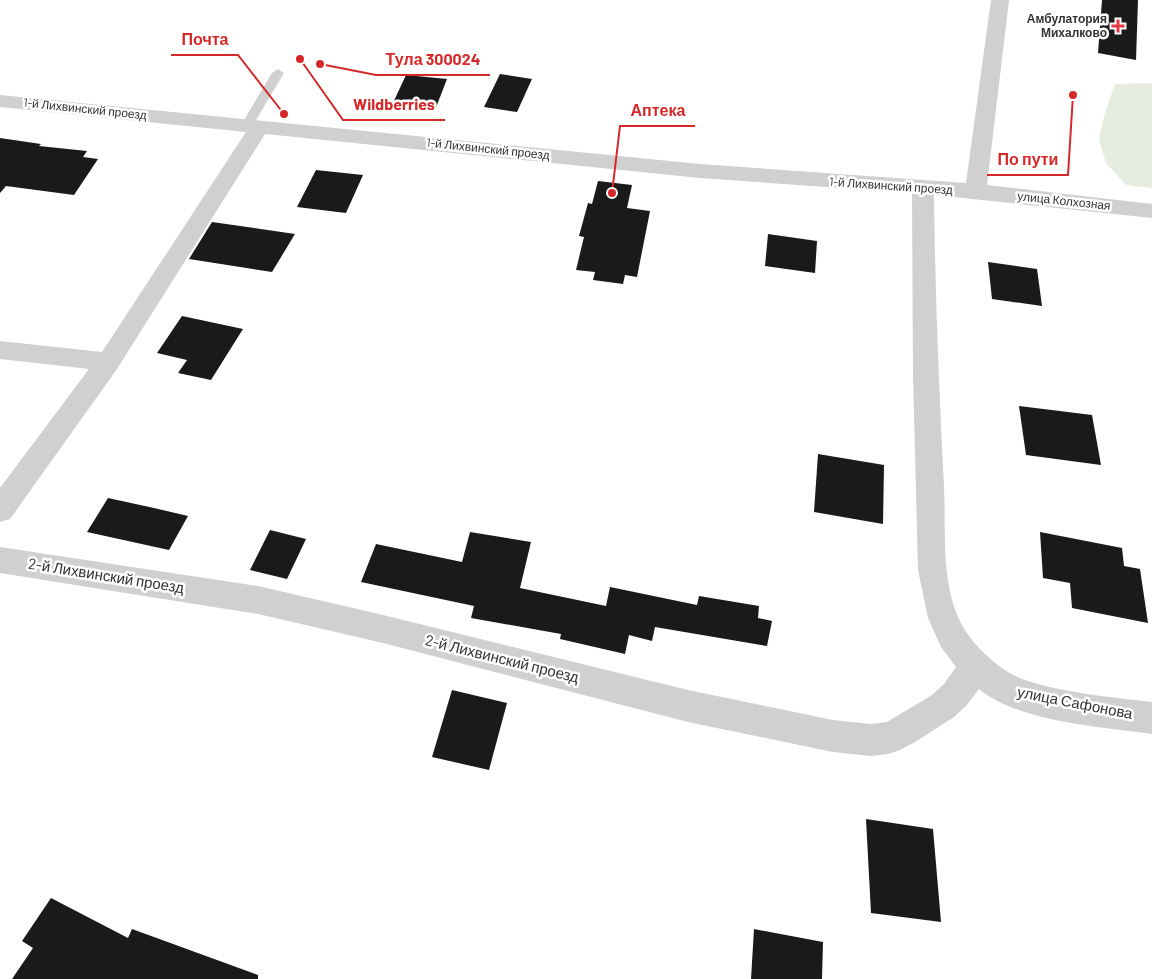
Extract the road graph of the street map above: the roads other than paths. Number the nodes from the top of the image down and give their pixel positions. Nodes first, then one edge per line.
1 (1000, 0) edge
2 (278, 73) dead end
3 (0, 101) edge
4 (254, 126) junction
5 (922, 189) junction
6 (976, 192) junction
7 (1152, 211) edge
8 (0, 350) edge
9 (108, 362) junction
10 (0, 510) edge
11 (0, 560) edge
12 (976, 665) junction
13 (1152, 718) edge

1 - 6 street
2 - 4 lane
3 - 4 street, 1-й Лихвинский проезд
4 - 5 street, 1-й Лихвинский проезд
4 - 9 street
5 - 6 street, 1-й Лихвинский проезд
5 - 12 street, улица Сафонова
6 - 7 street, улица Колхозная
8 - 9 street
9 - 10 street
11 - 12 street, 2-й Лихвинский проезд
12 - 13 street, улица Сафонова

